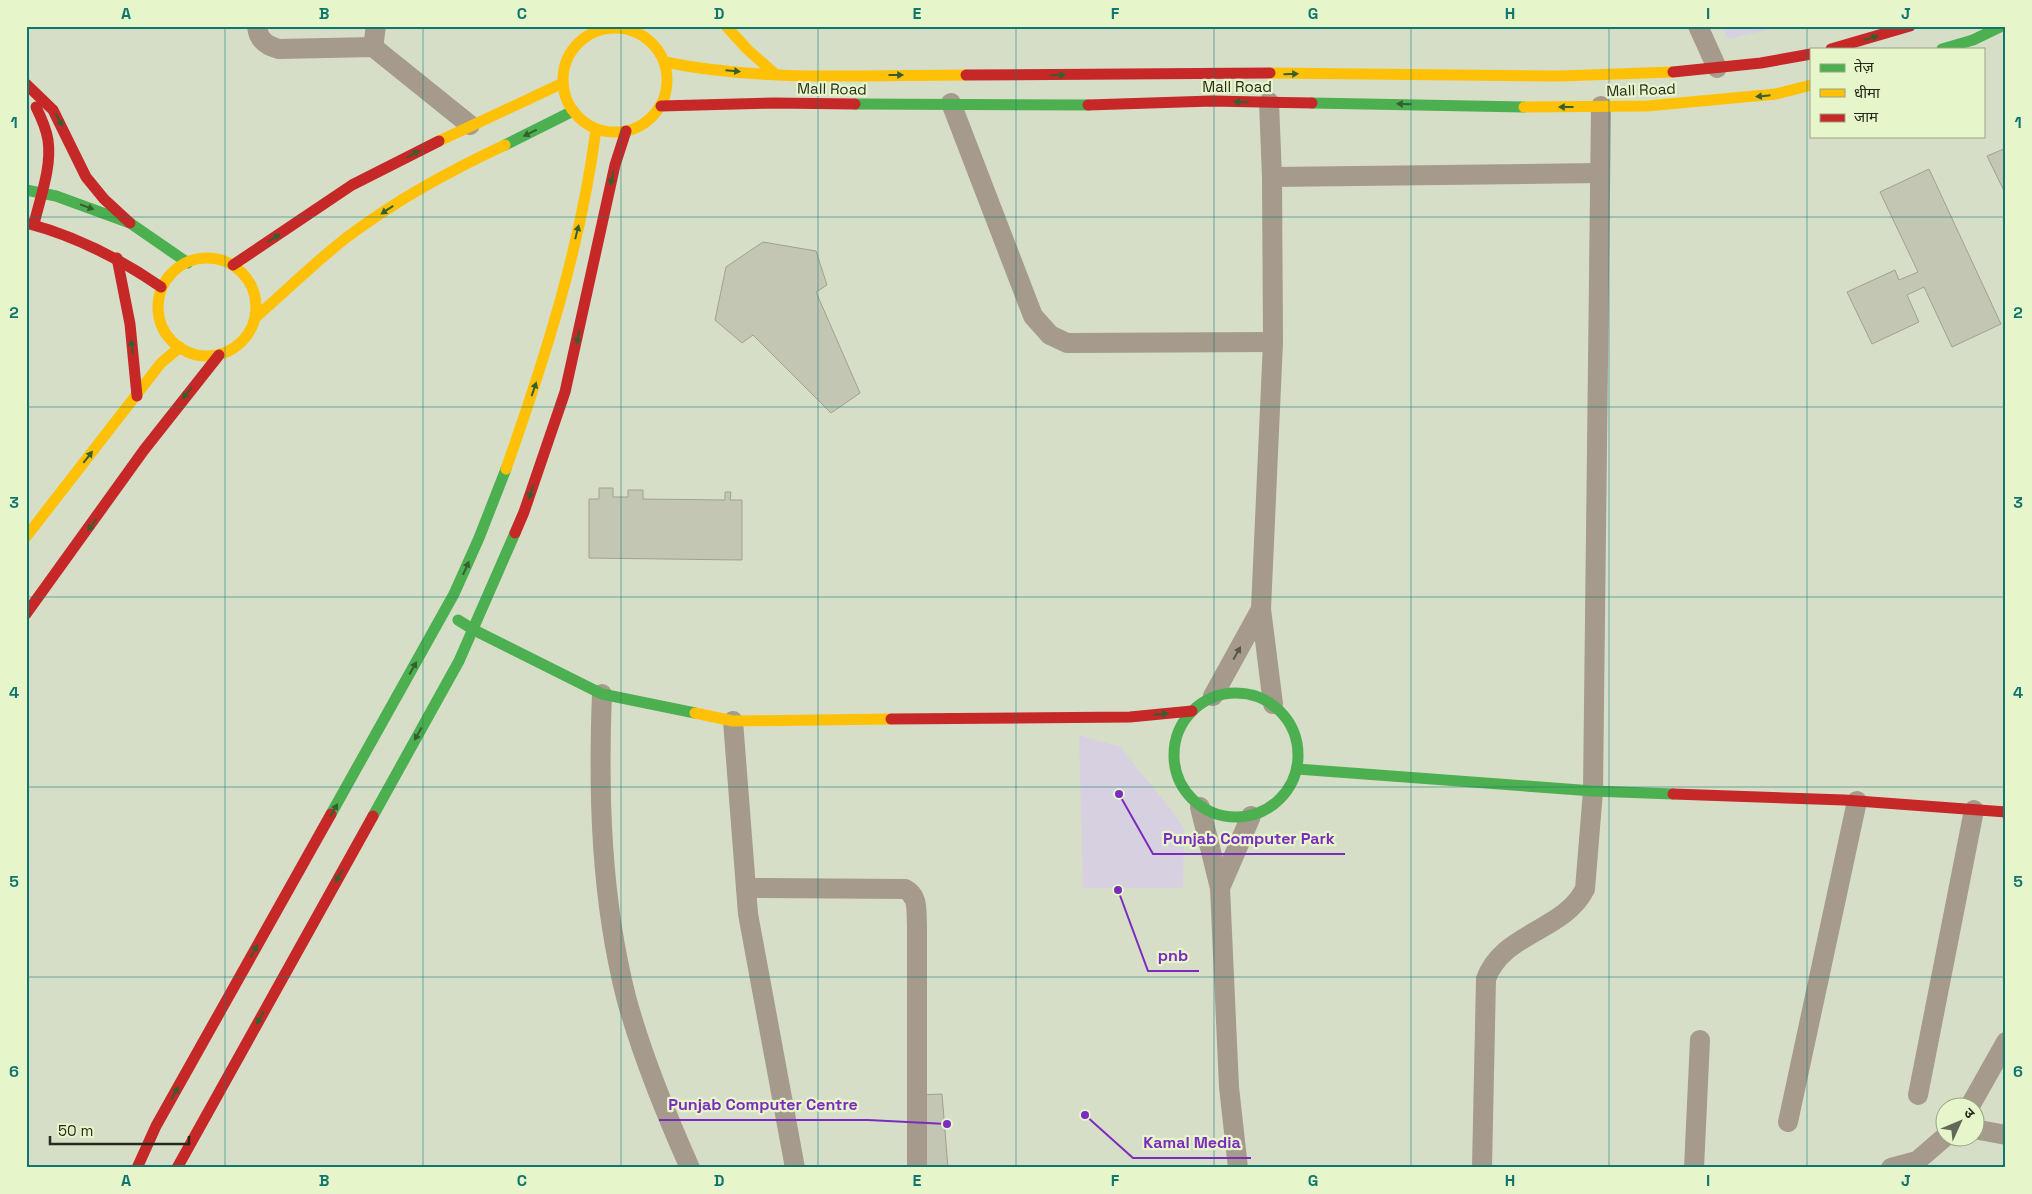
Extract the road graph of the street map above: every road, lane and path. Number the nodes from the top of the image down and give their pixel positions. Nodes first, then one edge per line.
1 (257, 26) edge
2 (376, 26) edge
3 (648, 26) edge
4 (726, 26) edge
5 (1698, 26) edge
6 (1910, 26) edge
7 (2002, 26) edge
8 (605, 27) edge
9 (648, 38) junction
10 (373, 47) junction
11 (1834, 48) edge
12 (1945, 48) edge
13 (1810, 54) edge
14 (665, 62) junction
15 (1717, 68) junction
16 (774, 74) junction
17 (563, 82) junction
18 (26, 84) edge
19 (1810, 85) edge
20 (26, 89) edge
21 (1269, 102) junction
22 (951, 103) junction
23 (661, 106) junction
24 (1601, 106) junction
25 (573, 110) junction
26 (470, 126) junction
27 (596, 129) junction
28 (626, 131) junction
29 (1600, 173) junction
30 (1272, 177) junction
31 (26, 190) edge
32 (40, 194) junction
33 (130, 223) junction
34 (30, 224) edge
35 (117, 258) junction
36 (188, 263) junction
37 (233, 265) junction
38 (161, 287) junction
39 (257, 316) junction
40 (1272, 342) junction
41 (180, 347) junction
42 (219, 355) junction
43 (137, 396) junction
44 (26, 537) edge
45 (1262, 609) junction
46 (446, 612) junction
47 (26, 614) edge
48 (474, 630) junction
49 (602, 694) junction
50 (1213, 696) junction
51 (1273, 704) junction
52 (1192, 711) junction
53 (1130, 717) junction
54 (733, 721) junction
55 (1152, 729) dead end
56 (1297, 769) junction
57 (1593, 791) junction
58 (1857, 801) junction
59 (1200, 807) junction
60 (1974, 810) junction
61 (2006, 812) edge
62 (1251, 816) junction
63 (746, 888) junction
64 (1220, 888) junction
65 (1700, 1040) dead end
66 (2006, 1042) edge
67 (1918, 1095) dead end
68 (1976, 1096) edge
69 (1788, 1122) dead end
70 (1984, 1131) edge
71 (2006, 1135) edge
72 (1935, 1146) edge
73 (137, 1168) edge
74 (177, 1168) edge
75 (690, 1168) edge
76 (795, 1168) edge
77 (917, 1168) edge
78 (1238, 1168) edge
79 (1482, 1168) edge
80 (1694, 1168) edge
81 (1891, 1168) edge

1 - 10 street
2 - 10 street
3 - 9 main road
4 - 16 main road
5 - 15 street
11 -> 6 main road
7 - 12 main road
8 - 9 main road
8 - 17 main road
9 - 14 main road
10 - 26 street
13 - 15 main road, Mall Road
14 -> 16 main road, Mall Road
14 - 23 main road
16 -> 15 main road, Mall Road
17 - 25 main road
17 - 26 main road
18 -> 33 main road
19 -> 24 main road, Mall Road
20 - 32 main road
21 -> 22 main road, Mall Road
24 -> 21 main road, Mall Road
21 - 30 street
22 - 23 main road, Mall Road
22 - 40 street
23 - 28 main road
24 - 29 street
25 - 27 main road
25 -> 39 main road
37 -> 26 main road
27 - 28 main road
46 -> 27 main road
28 -> 48 main road
29 - 30 street
29 - 57 street
30 - 40 street
31 - 32 main road
32 -> 33 main road
32 - 34 main road
33 - 36 main road
34 - 35 main road
35 - 38 main road
43 -> 35 main road
36 - 37 main road
36 - 38 main road
37 - 39 main road
38 - 41 main road
39 - 42 main road
40 - 45 street
41 - 42 main road
41 - 43 main road
42 -> 47 main road
44 -> 43 main road
50 -> 45 street
45 - 51 street
46 - 48 main road
73 -> 46 main road
48 - 49 main road
48 -> 74 main road
49 - 54 main road
49 - 75 street
50 - 51 main road
50 - 52 main road
51 - 56 main road
53 -> 52 main road
52 - 59 main road
53 - 54 main road
53 - 55 main road
54 - 63 street
56 - 57 main road
56 - 62 main road
57 - 58 main road
57 - 79 street
58 - 60 main road
58 - 69 street
59 - 62 main road
59 - 64 street
60 - 61 main road
60 - 67 street
62 - 64 street
63 - 76 street
63 - 77 street
64 - 78 street
65 - 80 street
66 - 68 street
70 - 71 street
72 - 81 street

